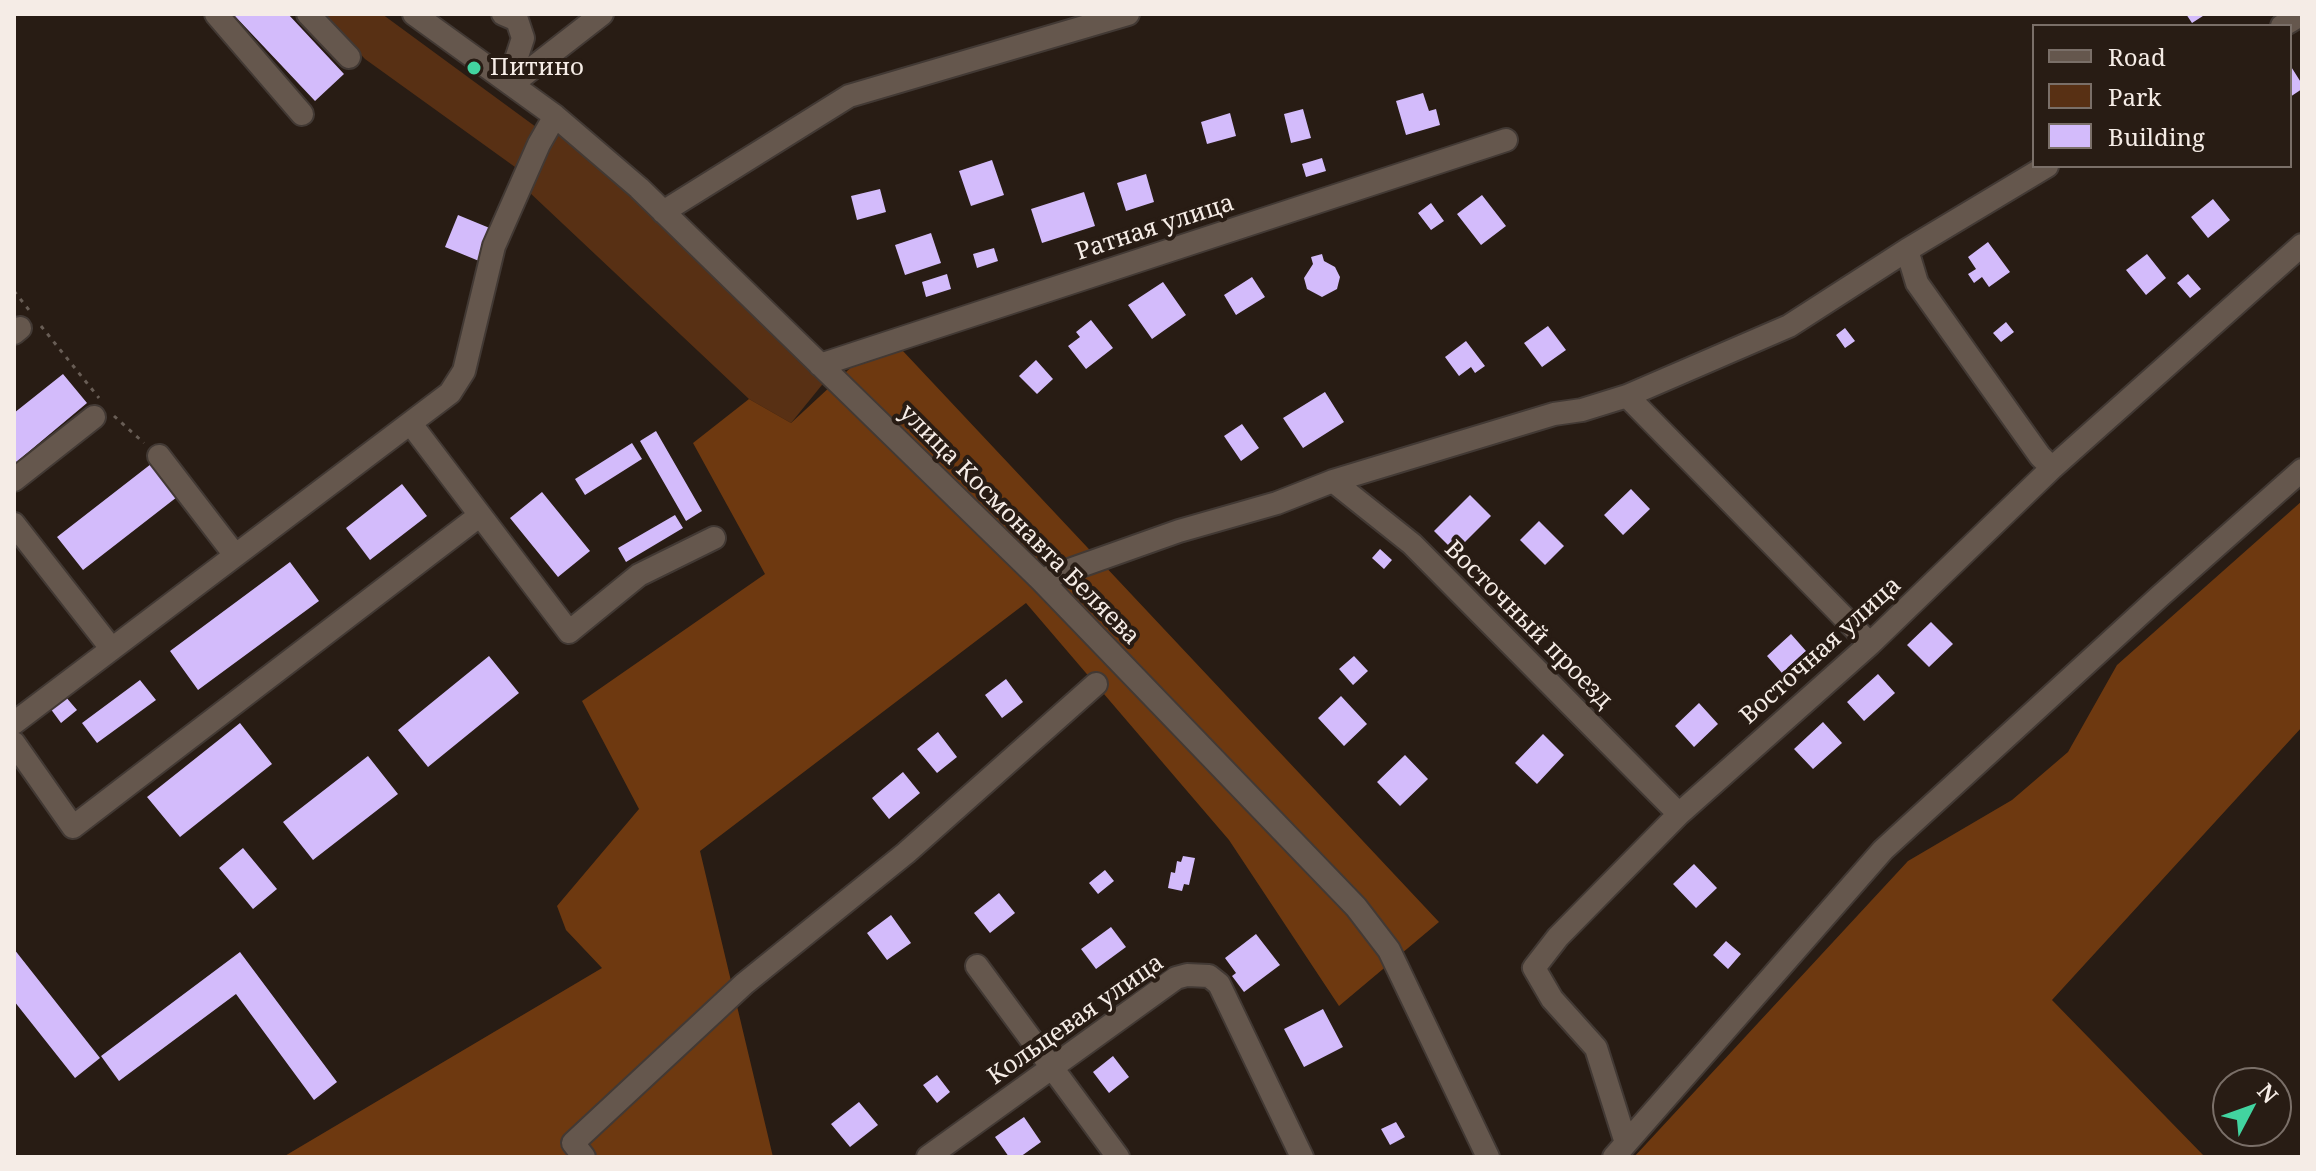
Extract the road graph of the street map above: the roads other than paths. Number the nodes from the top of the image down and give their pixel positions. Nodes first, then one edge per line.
1 (216, 14) edge
2 (308, 14) edge
3 (414, 14) edge
4 (503, 14) edge
5 (602, 14) edge
6 (1128, 14) edge
7 (349, 57) dead end
8 (510, 83) junction
9 (302, 114) dead end
10 (555, 116) junction
11 (1506, 140) dead end
12 (2044, 168) edge
13 (663, 212) junction
14 (2302, 245) edge
15 (1907, 250) junction
16 (820, 365) junction
17 (1627, 396) junction
18 (101, 409) road end
19 (411, 424) junction
20 (159, 456) road end
21 (2052, 468) junction
22 (2302, 470) edge
23 (14, 480) edge
24 (1333, 481) junction
25 (479, 516) junction
26 (14, 524) edge
27 (714, 538) dead end
28 (235, 555) junction
29 (1041, 580) junction
30 (1870, 644) junction
31 (111, 648) junction
32 (1096, 684) dead end
33 (14, 723) edge
34 (14, 743) edge
35 (1679, 814) junction
36 (977, 966) dead end
37 (1051, 1069) junction
38 (1620, 1150) edge
39 (584, 1157) edge
40 (928, 1157) edge
41 (1118, 1157) edge
42 (1302, 1157) edge
43 (1488, 1157) edge

1 - 9 street
2 - 7 street
3 - 8 street, улица Космонавта Беляева
4 - 8 street
5 - 8 street
6 - 13 street
8 - 10 street, улица Космонавта Беляева
10 - 13 street, улица Космонавта Беляева
10 - 19 street
11 - 16 street, Ратная улица
12 - 15 street
13 - 16 street, улица Космонавта Беляева
14 - 21 street, Восточная улица
15 - 17 street
15 - 21 street
16 - 29 street, улица Космонавта Беляева
17 - 24 street
17 - 30 street
18 - 23 street
19 - 25 street
19 - 28 street
20 - 28 street
21 - 30 street, Восточная улица
22 - 38 street
24 - 29 street
24 - 35 street, Восточный проезд
25 - 27 street
25 - 34 street
26 - 31 street
28 - 31 street
29 - 43 street, улица Космонавта Беляева
30 - 35 street, Восточная улица
31 - 33 street
32 - 39 street
35 - 38 street, Восточная улица
36 - 37 street
37 - 40 street, Кольцевая улица
37 - 41 street
37 - 42 street, Кольцевая улица

